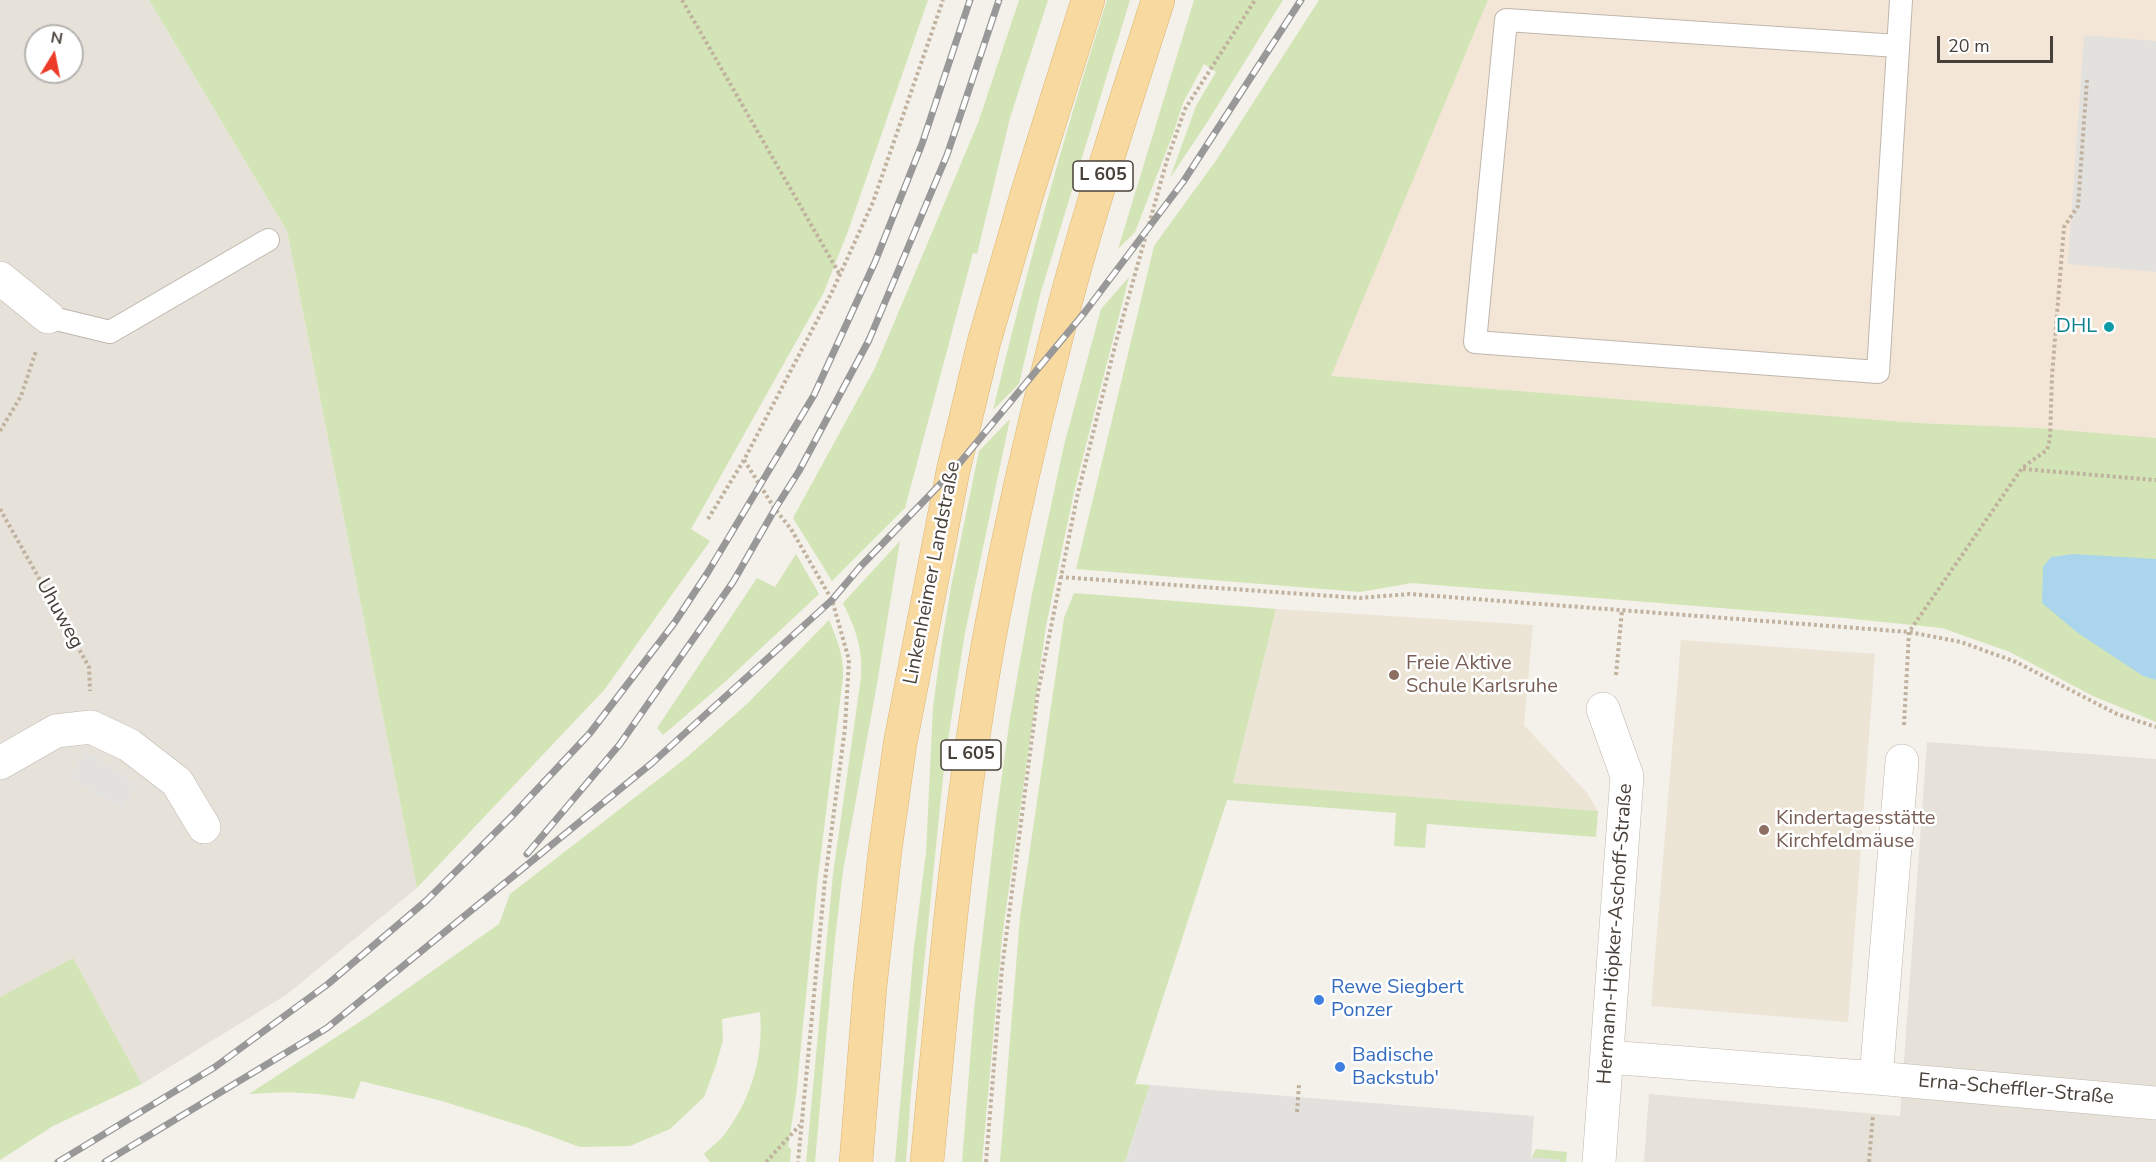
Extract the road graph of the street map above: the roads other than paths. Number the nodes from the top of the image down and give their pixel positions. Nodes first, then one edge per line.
1 (1088, 0) edge
2 (1158, 0) edge
3 (1901, 0) edge
4 (1898, 46) junction
5 (268, 240) dead end
6 (0, 278) edge
7 (48, 317) joint
8 (1603, 709) road end
9 (1902, 761) road end
10 (0, 763) edge
11 (204, 827) dead end
12 (1608, 1057) junction
13 (1876, 1078) junction
14 (2156, 1103) edge
15 (856, 1162) edge
16 (927, 1162) edge
17 (1599, 1162) edge

1 - 15 main road, Linkenheimer Landstraße
2 - 16 main road, L 605
3 - 4 lane
4 - 4 lane
5 - 7 lane
6 - 7 street
8 - 12 street, Hermann-Höpker-Aschoff-Straße
9 - 13 street
10 - 11 street
12 - 13 street, Erna-Scheffler-Straße
12 - 17 street, Hermann-Höpker-Aschoff-Straße
13 - 14 street, Erna-Scheffler-Straße

